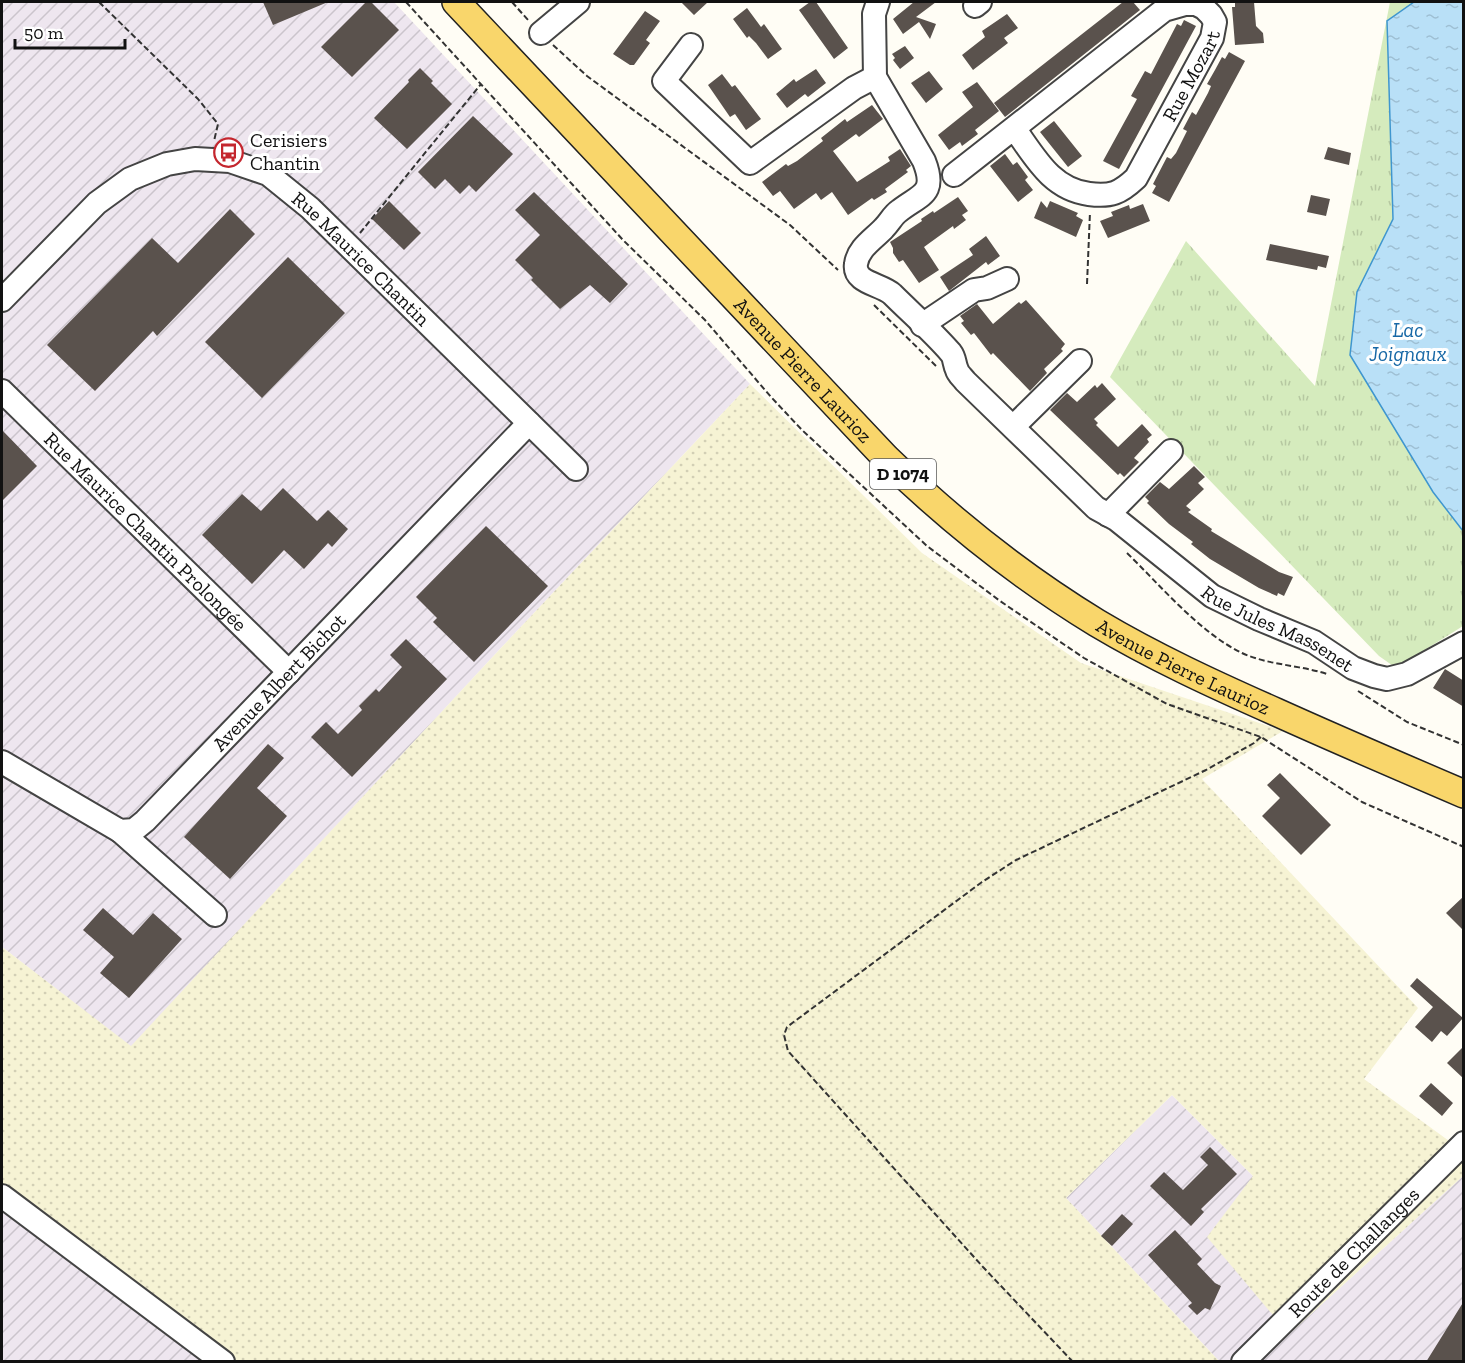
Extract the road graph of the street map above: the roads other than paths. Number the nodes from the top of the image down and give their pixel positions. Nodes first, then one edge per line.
1 (456, 2) edge
2 (578, 2) edge
3 (878, 2) edge
4 (1163, 6) edge
5 (541, 33) dead end
6 (691, 45) dead end
7 (875, 76) junction
8 (1014, 128) junction
9 (954, 175) dead end
10 (1007, 279) dead end
11 (2, 300) edge
12 (922, 325) junction
13 (1080, 361) dead end
14 (2, 391) edge
15 (529, 423) junction
16 (1012, 427) junction
17 (1171, 451) dead end
18 (576, 469) dead end
19 (1108, 515) junction
20 (1464, 643) edge
21 (289, 672) junction
22 (2, 762) edge
23 (1464, 794) edge
24 (120, 831) junction
25 (215, 915) dead end
26 (1464, 1143) edge
27 (2, 1196) edge
28 (223, 1362) edge
29 (1243, 1362) edge

1 - 23 main road, Avenue Pierre Laurioz / D 1074
2 - 5 street
3 - 7 street
4 - 8 street, Rue Mozart
4 - 8 street, Rue Mozart
6 - 7 street
7 - 12 street, Rue Jules Massenet
8 - 9 street, Rue Mozart
10 - 12 street
11 - 15 street, Rue Maurice Chantin
12 - 16 street, Rue Jules Massenet
13 - 16 street
14 - 21 street, Rue Maurice Chantin Prolongée
15 - 18 street, Rue Maurice Chantin
15 - 21 street, Avenue Albert Bichot
16 - 19 street, Rue Jules Massenet
17 - 19 street
19 - 20 street, Rue Jules Massenet
21 - 24 street, Avenue Albert Bichot
22 - 24 street
24 - 25 street
26 - 29 street, Route de Challanges
27 - 28 street

